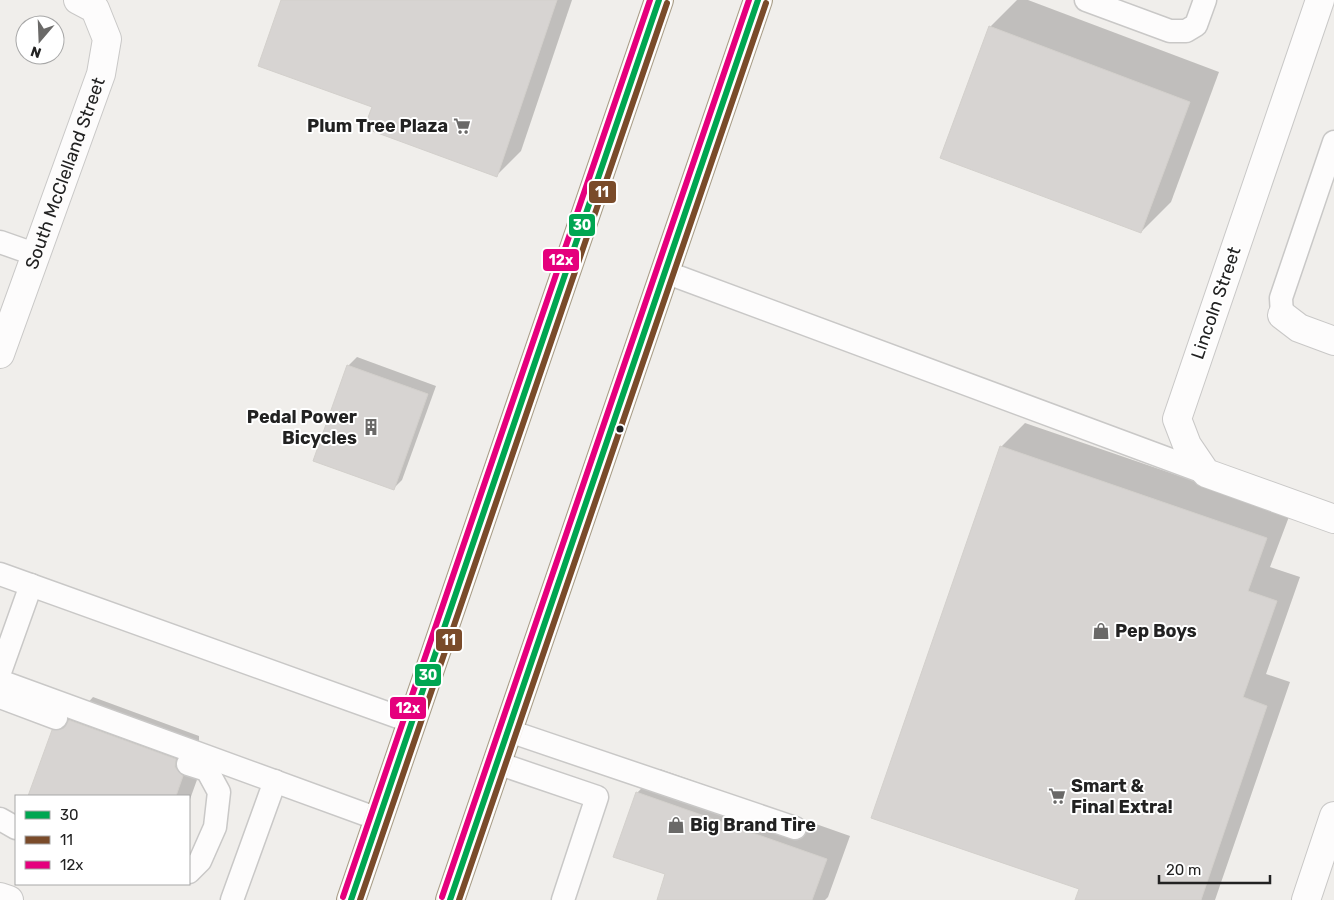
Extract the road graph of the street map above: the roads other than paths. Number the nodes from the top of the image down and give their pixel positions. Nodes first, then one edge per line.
1 (78, 0) edge
2 (658, 0) edge
3 (758, 0) edge
4 (1086, 0) edge
5 (1205, 0) edge
6 (1320, 0) edge
7 (1334, 142) edge
8 (0, 242) edge
9 (36, 255) junction
10 (666, 272) junction
11 (1282, 316) joint
12 (1334, 341) edge
13 (0, 354) edge
14 (1206, 473) junction
15 (1334, 518) edge
16 (0, 574) edge
17 (31, 585) junction
18 (0, 672) edge
19 (0, 680) edge
20 (0, 697) edge
21 (56, 718) dead end
22 (412, 722) junction
23 (508, 731) junction
24 (497, 763) junction
25 (188, 764) dead end
26 (275, 781) junction
27 (0, 819) edge
28 (378, 819) junction
29 (15, 827) edge
30 (795, 828) dead end
31 (1332, 828) edge
32 (190, 871) edge
33 (0, 897) edge
34 (9, 900) edge
35 (232, 900) edge
36 (351, 900) edge
37 (450, 900) edge
38 (563, 900) edge
39 (1306, 900) edge

1 - 9 street, South McClelland Street
2 - 22 main road
3 - 10 main road
4 - 5 lane
6 - 14 street, Lincoln Street
7 - 11 lane
8 - 9 lane
9 - 13 street, South McClelland Street
10 - 14 lane
10 - 23 main road
11 - 12 street
14 - 15 street
16 - 17 lane
17 - 18 lane
17 - 22 lane
19 - 26 lane
20 - 21 lane
22 - 28 main road
23 - 24 main road
23 - 30 lane
24 - 37 main road
24 - 38 lane
25 - 32 lane
26 - 28 lane
26 - 35 lane
27 - 29 lane
28 - 36 main road
31 - 39 street
33 - 34 street

